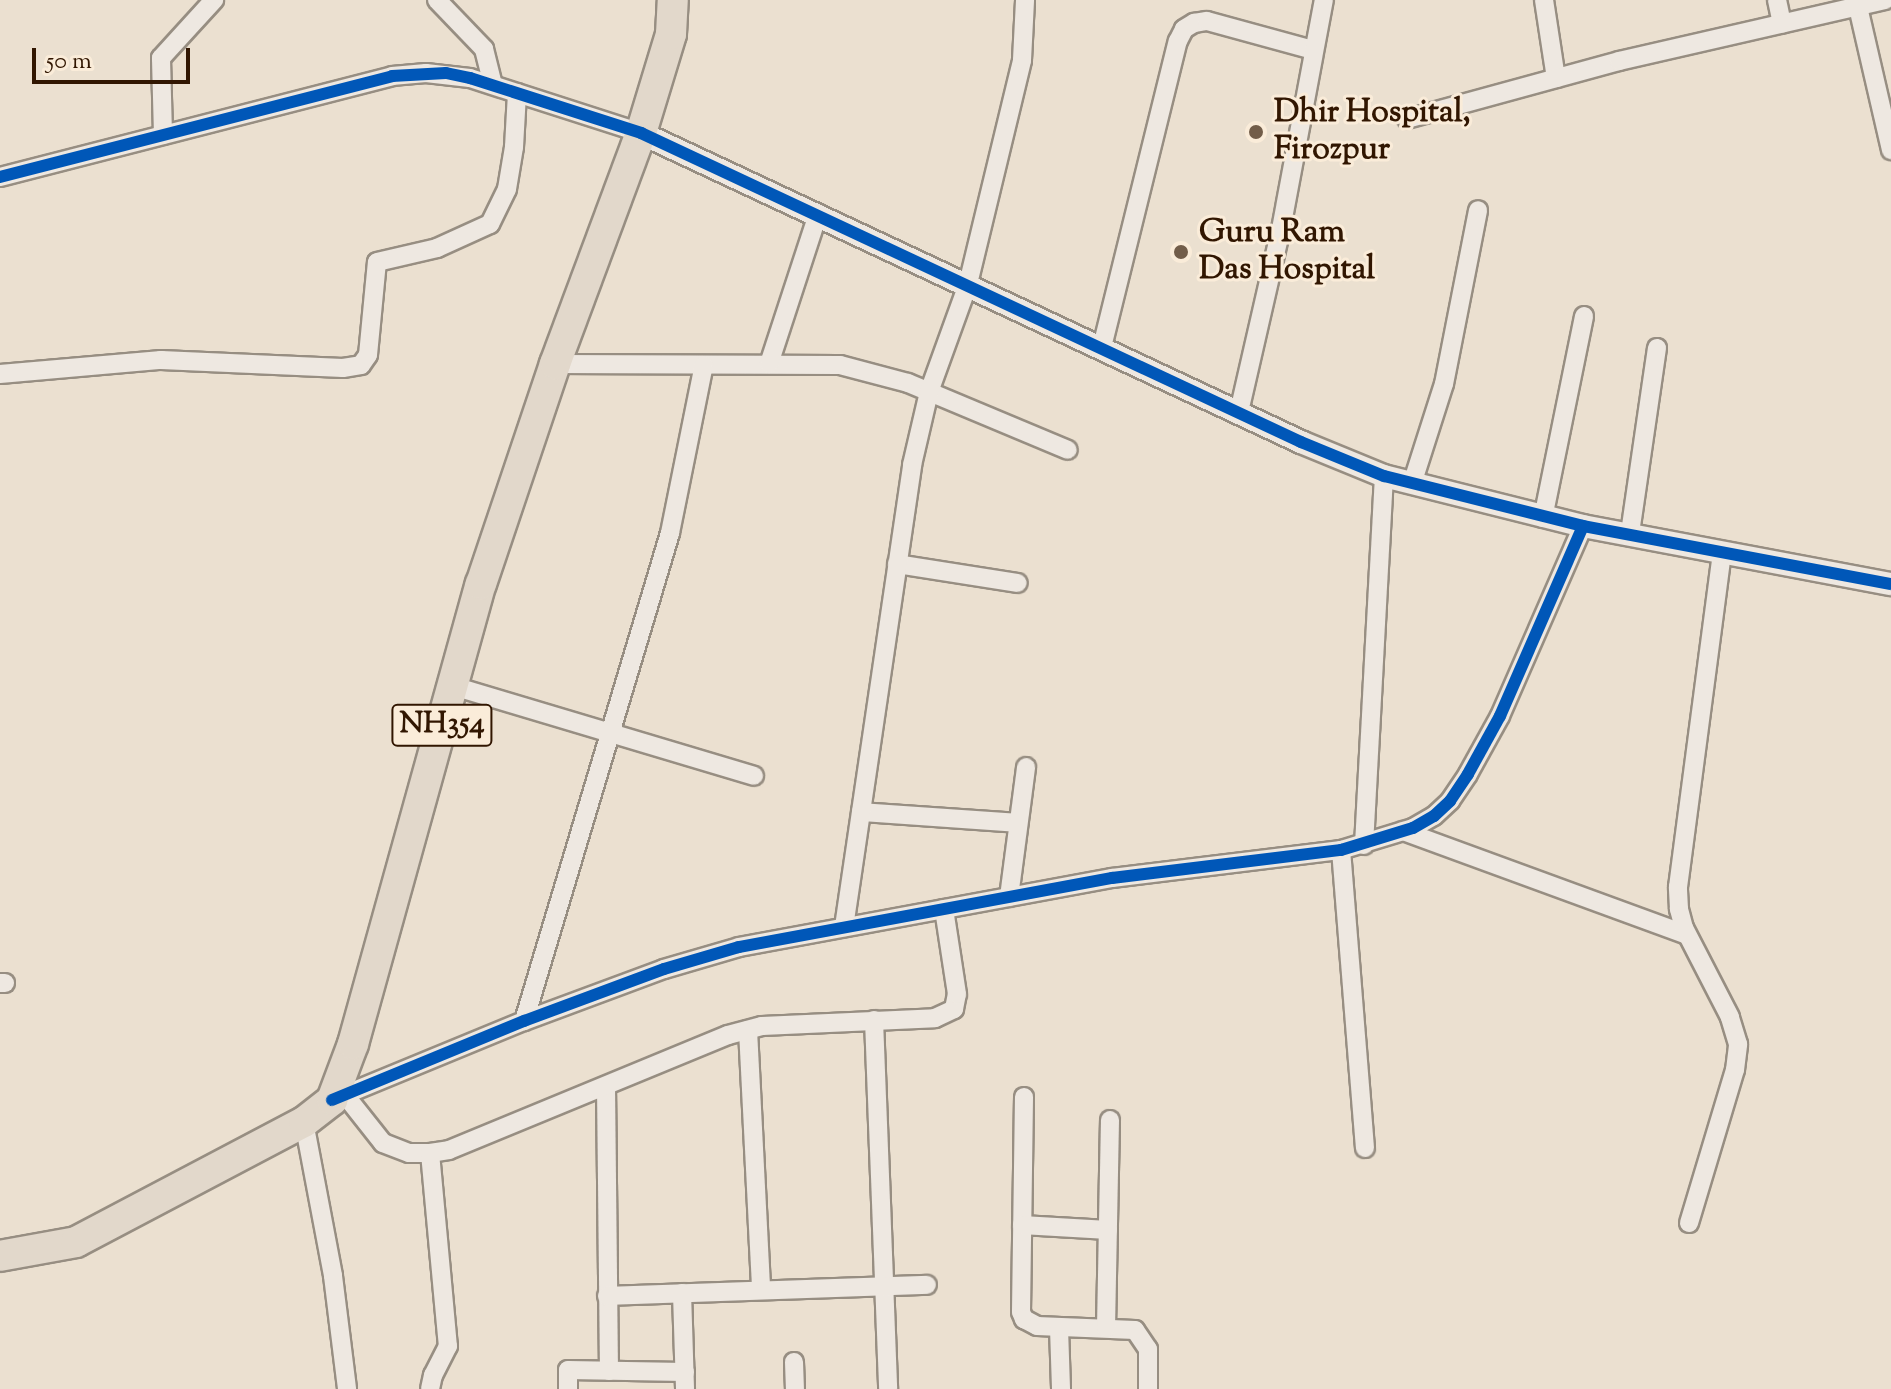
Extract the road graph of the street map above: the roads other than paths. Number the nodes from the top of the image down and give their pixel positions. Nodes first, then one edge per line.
1 (214, 0) edge
2 (437, 0) edge
3 (673, 0) edge
4 (1025, 0) edge
5 (1324, 0) edge
6 (1544, 0) edge
7 (1777, 0) edge
8 (1885, 0) edge
9 (1858, 7) junction
10 (1782, 23) junction
11 (1313, 50) junction
12 (1556, 78) junction
13 (493, 85) junction
14 (517, 93) junction
15 (1407, 119) dead end
16 (641, 133) junction
17 (163, 135) junction
18 (1891, 150) edge
19 (0, 177) edge
20 (1478, 210) dead end
21 (818, 214) junction
22 (968, 284) junction
23 (1584, 316) dead end
24 (1102, 347) junction
25 (1657, 348) dead end
26 (555, 364) junction
27 (769, 364) junction
28 (704, 365) junction
29 (0, 374) edge
30 (929, 392) junction
31 (1239, 412) junction
32 (1068, 450) dead end
33 (1384, 476) junction
34 (1412, 484) junction
35 (1543, 518) junction
36 (1583, 526) junction
37 (1630, 533) junction
38 (1722, 551) junction
39 (897, 564) junction
40 (1018, 583) dead end
41 (1891, 584) edge
42 (453, 686) junction
43 (610, 732) junction
44 (1026, 767) dead end
45 (754, 776) dead end
46 (861, 812) junction
47 (1018, 823) junction
48 (1403, 831) junction
49 (1364, 845) junction
50 (1341, 850) junction
51 (1009, 897) junction
52 (944, 909) junction
53 (844, 927) junction
54 (1687, 935) junction
55 (874, 1020) junction
56 (524, 1021) junction
57 (748, 1030) junction
58 (606, 1086) junction
59 (1024, 1097) dead end
60 (338, 1098) junction
61 (1110, 1120) dead end
62 (304, 1122) junction
63 (1365, 1148) dead end
64 (430, 1153) junction
65 (1689, 1223) dead end
66 (1022, 1225) junction
67 (1108, 1230) junction
68 (0, 1256) edge
69 (927, 1285) dead end
70 (886, 1286) junction
71 (761, 1290) junction
72 (682, 1293) junction
73 (607, 1296) junction
74 (1059, 1328) junction
75 (1106, 1328) junction
76 (794, 1362) dead end
77 (609, 1371) junction
78 (685, 1381) edge
79 (347, 1389) edge
80 (430, 1389) edge
81 (568, 1389) edge
82 (795, 1389) edge
83 (888, 1389) edge
84 (1061, 1389) edge
85 (1148, 1389) edge

1 - 17 street
2 - 13 street
3 - 16 highway, NH354
4 - 22 street
5 - 11 street
6 - 12 street
7 - 10 street
8 - 9 street
9 - 10 street
9 - 18 street
10 - 12 street
11 - 24 street
11 - 31 street
12 - 15 street
13 - 14 street
13 - 17 street
14 - 16 street
14 - 29 street
16 - 21 street
16 - 26 highway, NH354
17 - 19 street
20 - 34 street
21 - 22 street
21 - 27 street
22 - 24 street
22 - 30 street
23 - 35 street
24 - 31 street
25 - 37 street
26 - 28 street
26 - 42 highway, NH354
27 - 28 street
27 - 30 street
28 - 43 street
30 - 32 street
30 - 39 street
31 - 33 street
33 - 34 street
33 - 49 street
34 - 35 street
35 - 36 street
36 - 37 street
36 - 48 street
37 - 38 street
38 - 41 street
38 - 54 street
39 - 40 street
39 - 46 street
42 - 43 street
42 - 60 highway, NH354
43 - 45 street
43 - 56 street
44 - 47 street
46 - 47 street
46 - 53 street
47 - 51 street
48 - 49 street
48 - 54 street
49 - 50 street
50 - 51 street
50 - 63 street
51 - 52 street
52 - 53 street
52 - 55 street
53 - 56 street
54 - 65 street
55 - 57 street
55 - 70 street
56 - 60 street
57 - 58 street
57 - 71 street
58 - 64 street
58 - 73 street
59 - 66 street
60 - 62 highway
60 - 64 street
61 - 67 street
62 - 68 highway
62 - 79 street
64 - 80 street
66 - 67 street
66 - 74 street
67 - 75 street
69 - 70 street
70 - 71 street
70 - 83 street
71 - 72 street
72 - 73 street
72 - 78 street
73 - 77 street
74 - 75 street
74 - 84 street
75 - 85 street
76 - 82 street
77 - 78 street
77 - 81 street

